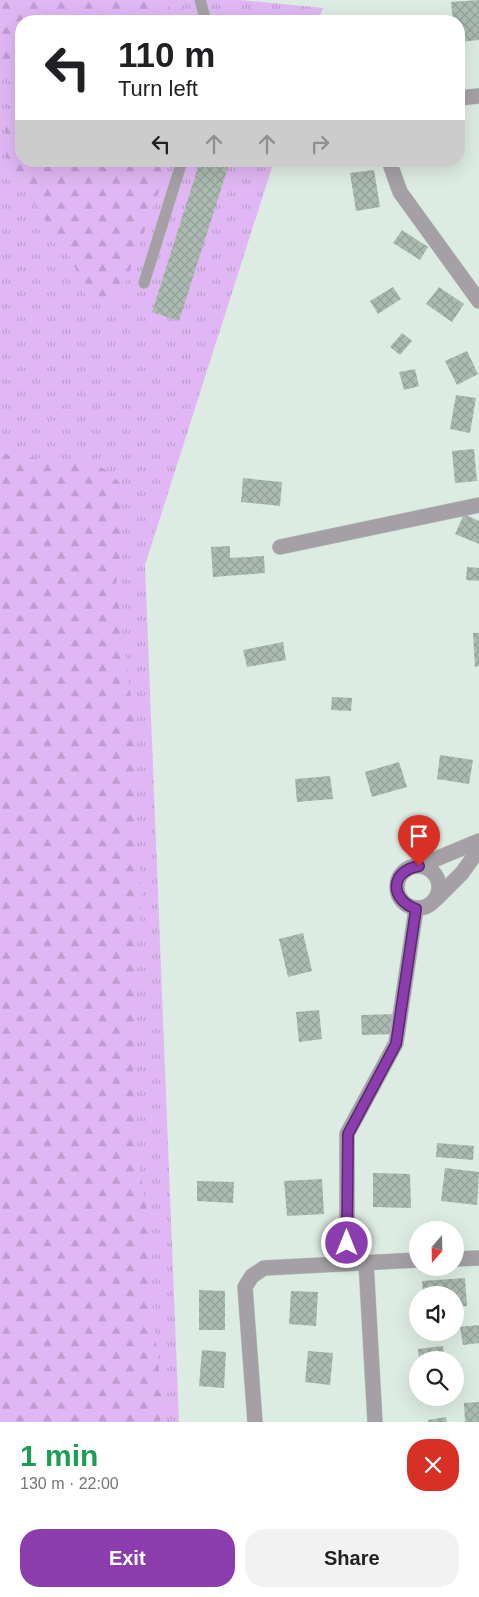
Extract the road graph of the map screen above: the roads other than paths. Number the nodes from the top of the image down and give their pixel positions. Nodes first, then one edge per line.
1 (200, 0) edge
2 (204, 15) edge
3 (479, 96) edge
4 (465, 97) edge
5 (180, 167) edge
6 (391, 167) edge
7 (144, 283) dead end
8 (479, 301) edge
9 (479, 506) edge
10 (280, 547) dead end
11 (479, 841) edge
12 (479, 849) edge
13 (419, 866) junction
14 (436, 900) junction
15 (416, 909) junction
16 (464, 1258) edge
17 (479, 1258) edge
18 (409, 1260) edge
19 (366, 1262) junction
20 (347, 1263) junction
21 (255, 1422) edge
22 (375, 1422) edge

1 - 2 lane
3 - 4 street
5 - 7 lane
6 - 8 street
9 - 10 street
11 - 13 street
12 - 14 street
13 - 14 street
13 - 15 street
14 - 15 street
15 - 20 street
16 - 17 street
18 - 19 street
19 - 20 street
19 - 22 street
20 - 21 street

